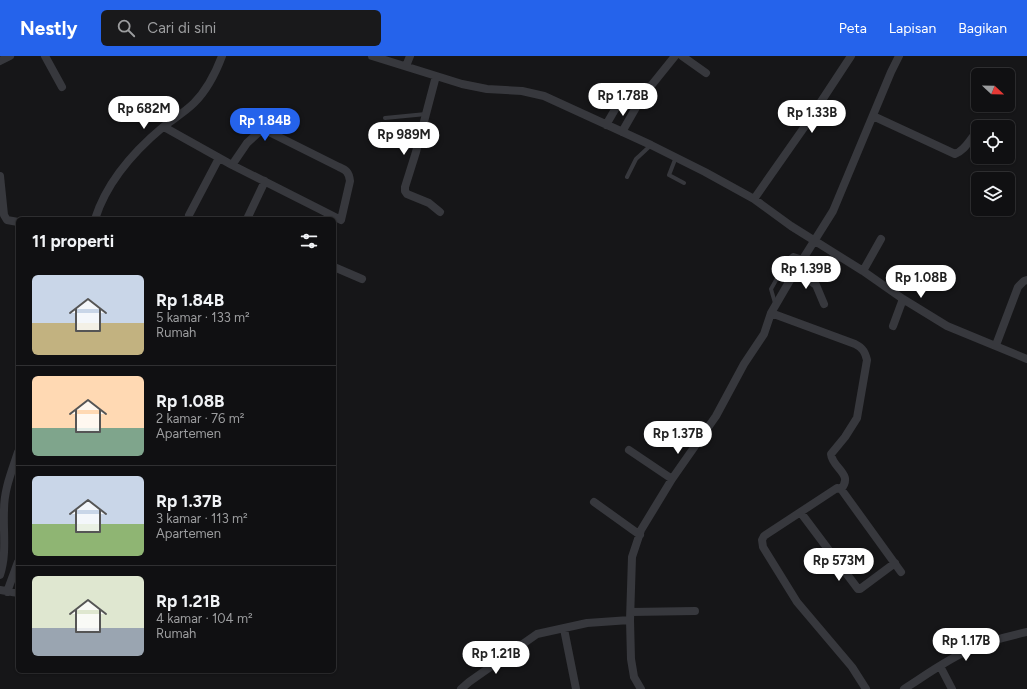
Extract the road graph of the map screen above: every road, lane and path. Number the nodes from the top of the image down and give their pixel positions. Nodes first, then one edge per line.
1 (10, 56) edge
2 (45, 56) edge
3 (222, 56) edge
4 (372, 56) edge
5 (410, 56) edge
6 (675, 56) edge
7 (682, 56) edge
8 (851, 56) edge
9 (899, 56) edge
10 (0, 61) edge
11 (406, 66) junction
12 (706, 73) dead end
13 (436, 76) junction
14 (62, 87) dead end
15 (621, 99) dead end
16 (426, 114) junction
17 (873, 116) junction
18 (385, 118) dead end
19 (606, 126) junction
20 (164, 127) junction
21 (622, 132) junction
22 (971, 139) edge
23 (651, 145) junction
24 (676, 157) junction
25 (219, 158) junction
26 (232, 165) junction
27 (0, 176) edge
28 (627, 177) dead end
29 (265, 181) junction
30 (684, 183) dead end
31 (754, 199) junction
32 (440, 212) dead end
33 (189, 215) dead end
34 (96, 217) edge
35 (248, 217) edge
36 (335, 217) edge
37 (336, 217) edge
38 (16, 222) edge
39 (881, 239) dead end
40 (815, 240) junction
41 (803, 258) junction
42 (336, 268) edge
43 (796, 270) junction
44 (863, 271) junction
45 (362, 279) dead end
46 (1027, 280) edge
47 (903, 299) junction
48 (824, 304) dead end
49 (776, 305) junction
50 (771, 313) junction
51 (893, 326) dead end
52 (996, 345) junction
53 (1027, 359) edge
54 (629, 450) dead end
55 (16, 458) edge
56 (672, 480) junction
57 (841, 489) junction
58 (594, 502) dead end
59 (800, 513) junction
60 (640, 535) junction
61 (895, 563) junction
62 (16, 566) edge
63 (901, 572) dead end
64 (0, 575) edge
65 (4, 591) edge
66 (16, 594) edge
67 (695, 611) dead end
68 (630, 616) junction
69 (564, 629) junction
70 (1027, 632) edge
71 (940, 666) junction
72 (461, 689) edge
73 (576, 689) edge
74 (641, 689) edge
75 (866, 689) edge
76 (904, 689) edge
77 (952, 689) edge

1 - 10 street
2 - 14 street
3 - 20 street
4 - 11 street
5 - 11 street
6 - 21 street
7 - 12 street
8 - 31 street
9 - 17 street
11 - 13 street
13 - 16 street
13 - 19 street
15 - 19 street
16 - 18 lane
16 - 32 street
17 - 22 street
17 - 40 street
19 - 21 street
20 - 25 street
20 - 34 street
21 - 23 street
23 - 24 street
23 - 28 lane
24 - 30 lane
24 - 31 street
25 - 26 street
25 - 33 street
26 - 29 street
26 - 37 street
27 - 38 street
29 - 35 street
29 - 36 street
31 - 40 street
39 - 44 street
40 - 41 street
40 - 44 street
41 - 43 street
41 - 49 lane
42 - 45 street
43 - 48 street
43 - 49 street
44 - 47 street
46 - 52 street
47 - 51 street
47 - 52 street
49 - 50 street
50 - 56 street
50 - 57 street
52 - 53 street
54 - 56 street
55 - 64 street
56 - 60 street
57 - 59 street
57 - 61 street
58 - 60 street
59 - 61 street
59 - 75 street
60 - 68 street
61 - 63 street
62 - 65 street
65 - 66 street
67 - 68 street
68 - 69 street
68 - 74 street
69 - 72 street
69 - 73 street
70 - 71 street
71 - 76 street
71 - 77 street

